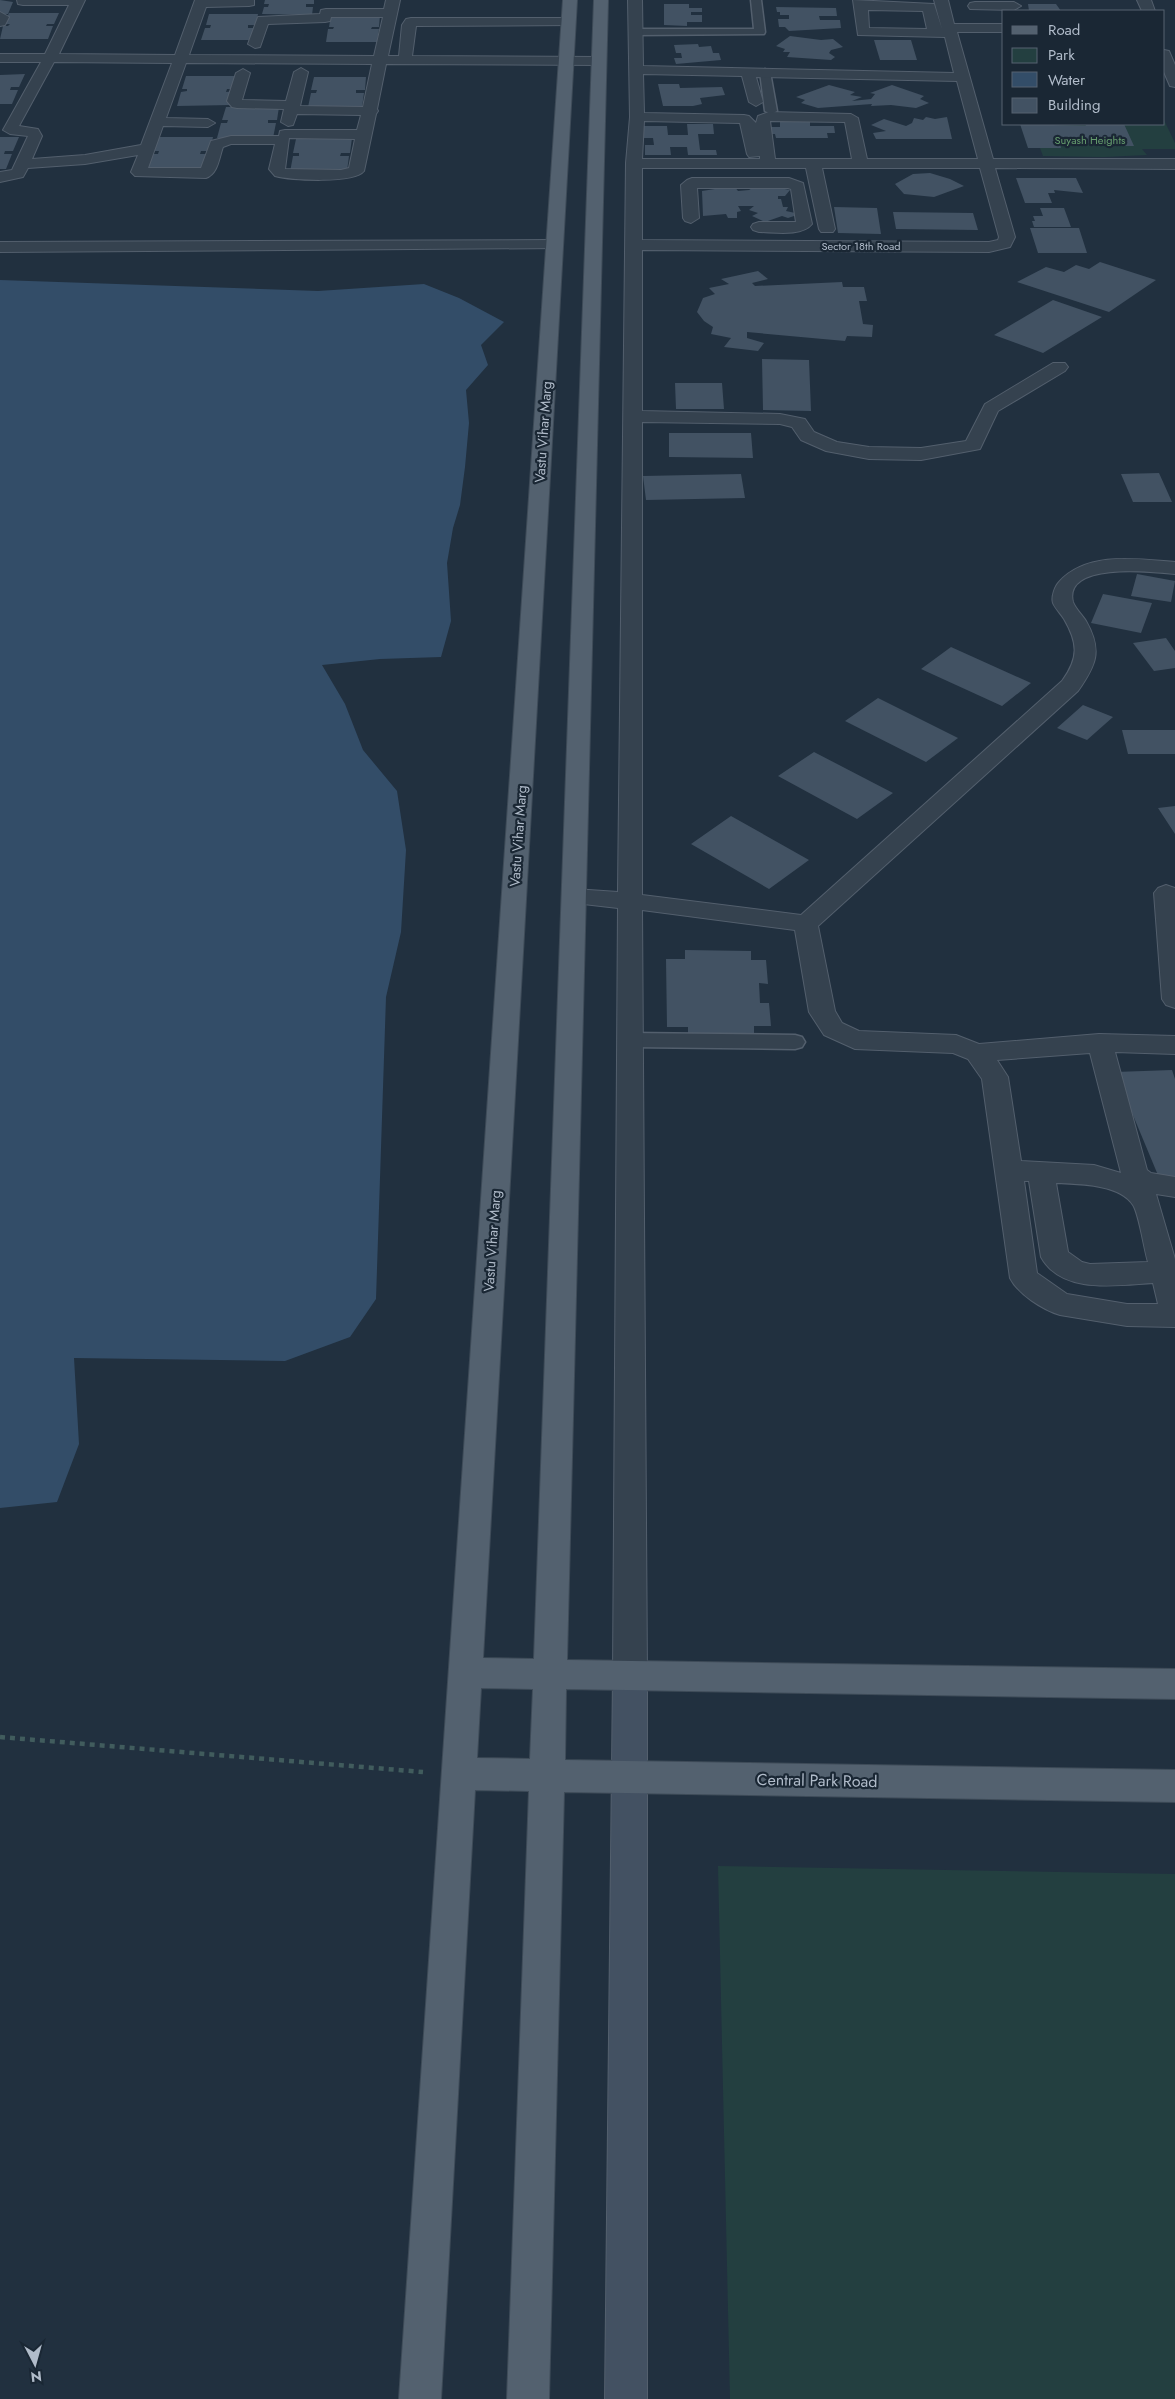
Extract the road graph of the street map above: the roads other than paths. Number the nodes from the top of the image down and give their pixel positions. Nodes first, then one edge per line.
1 (601, 0) edge
2 (635, 0) edge
3 (756, 0) edge
4 (941, 0) edge
5 (23, 1) dead end
6 (78, 1) edge
7 (202, 1) edge
8 (249, 2) dead end
9 (861, 3) edge
10 (1014, 6) edge
11 (392, 7) edge
12 (429, 7) dead end
13 (327, 10) edge
14 (569, 13) edge
15 (0, 16) edge
16 (0, 22) edge
17 (977, 28) junction
18 (1002, 28) edge
19 (945, 31) junction
20 (635, 32) junction
21 (322, 36) dead end
22 (273, 44) dead end
23 (0, 45) edge
24 (366, 45) dead end
25 (54, 52) junction
26 (1165, 57) edge
27 (0, 58) edge
28 (182, 59) junction
29 (382, 59) junction
30 (405, 60) junction
31 (566, 60) junction
32 (599, 61) junction
33 (635, 70) junction
34 (0, 71) edge
35 (43, 71) junction
36 (301, 72) junction
37 (748, 72) junction
38 (765, 72) junction
39 (177, 73) junction
40 (243, 73) junction
41 (963, 76) junction
42 (1175, 83) edge
43 (292, 107) junction
44 (371, 111) junction
45 (771, 111) dead end
46 (636, 113) junction
47 (158, 122) junction
48 (208, 123) dead end
49 (5, 130) edge
50 (365, 135) junction
51 (284, 137) junction
52 (148, 148) junction
53 (785, 148) dead end
54 (839, 148) dead end
55 (859, 156) junction
56 (763, 158) junction
57 (634, 163) junction
58 (813, 163) junction
59 (22, 164) junction
60 (987, 164) junction
61 (1175, 164) edge
62 (0, 177) edge
63 (708, 226) dead end
64 (747, 226) dead end
65 (827, 229) dead end
66 (640, 232) junction
67 (555, 245) junction
68 (0, 247) edge
69 (1059, 368) dead end
70 (633, 416) junction
71 (1175, 568) edge
72 (1166, 893) dead end
73 (574, 897) junction
74 (630, 900) junction
75 (806, 924) junction
76 (1175, 999) edge
77 (630, 1040) junction
78 (795, 1042) dead end
79 (1099, 1043) junction
80 (1175, 1045) edge
81 (977, 1053) junction
82 (1009, 1170) junction
83 (1041, 1172) junction
84 (1175, 1187) edge
85 (1164, 1272) junction
86 (1175, 1315) edge
87 (465, 1673) junction
88 (550, 1674) junction
89 (630, 1676) junction
90 (1175, 1684) edge
91 (459, 1774) junction
92 (548, 1775) junction
93 (630, 1777) junction
94 (1175, 1786) edge
95 (420, 2399) edge
96 (528, 2399) edge
97 (626, 2399) edge

1 - 32 main road
2 - 20 street
3 - 20 lane
4 - 19 street, Sector 18th Road
5 - 6 street
6 - 25 street
7 - 8 street
7 - 28 street
9 - 19 street
9 - 19 street
10 - 17 street
11 - 13 street
11 - 29 street
12 - 14 street
13 - 21 street
13 - 22 street
14 - 30 street
14 - 31 main road, Vastu Vihar Marg
15 - 16 street
17 - 18 street
17 - 19 street
19 - 41 street, Sector 18th Road
20 - 33 street
23 - 25 street
24 - 29 street
25 - 27 street
25 - 28 street
25 - 35 street
26 - 42 street
28 - 29 street
28 - 39 street
29 - 30 street
29 - 36 street
29 - 44 street
30 - 31 street
31 - 32 street
31 - 67 main road, Vastu Vihar Marg
32 - 73 main road
33 - 37 street
33 - 46 street
34 - 35 street
35 - 49 street
36 - 40 street
36 - 43 street
37 - 38 street
37 - 46 street
38 - 41 street
38 - 45 lane
39 - 40 street
39 - 47 street
40 - 43 street
41 - 60 street, Sector 18th Road
43 - 44 street
43 - 51 street
44 - 50 street
46 - 56 street
46 - 57 street
47 - 48 street
47 - 52 street
49 - 59 street
50 - 51 street
50 - 51 street
51 - 52 street
52 - 59 street
53 - 56 street
54 - 55 street
55 - 56 street
55 - 58 street
55 - 60 street
56 - 57 street
56 - 58 street
57 - 66 street
58 - 65 street
59 - 62 street
60 - 61 street
60 - 66 street, Sector 18th Road
63 - 64 street
66 - 70 street
67 - 68 street
67 - 87 main road, Vastu Vihar Marg
69 - 70 street
70 - 74 street
71 - 75 street
72 - 76 street
73 - 74 street
73 - 88 main road
74 - 75 street
74 - 77 street
75 - 81 street
77 - 78 lane
77 - 89 street
79 - 80 street
79 - 81 street
79 - 84 street
81 - 82 street
82 - 83 street
82 - 86 street
83 - 85 street
83 - 85 street
85 - 86 street
87 - 88 main road
87 - 91 main road, Vastu Vihar Marg
88 - 89 main road
88 - 92 main road
89 - 90 main road
89 - 93 street
91 - 92 main road, Central Park Road
91 - 95 main road, Vastu Vihar Marg
92 - 93 main road, Central Park Road
92 - 96 main road
93 - 94 main road, Central Park Road
93 - 97 street

